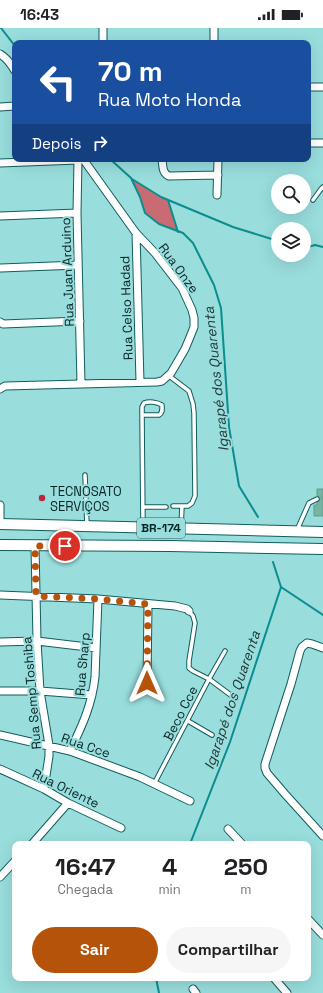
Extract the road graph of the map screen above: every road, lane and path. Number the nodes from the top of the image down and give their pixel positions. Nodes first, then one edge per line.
1 (103, 28) edge
2 (214, 28) edge
3 (104, 40) edge
4 (214, 40) edge
5 (0, 54) edge
6 (12, 66) edge
7 (311, 87) edge
8 (323, 87) edge
9 (12, 106) edge
10 (0, 107) edge
11 (311, 143) edge
12 (323, 143) edge
13 (20, 162) edge
14 (80, 162) edge
15 (82, 162) edge
16 (162, 162) edge
17 (218, 162) edge
18 (0, 163) edge
19 (218, 175) junction
20 (323, 188) edge
21 (217, 195) dead end
22 (313, 200) dead end
23 (77, 213) junction
24 (0, 216) edge
25 (136, 233) junction
26 (78, 265) junction
27 (0, 268) edge
28 (80, 322) junction
29 (2, 323) edge
30 (168, 375) junction
31 (140, 382) junction
32 (81, 384) junction
33 (2, 387) edge
34 (142, 415) junction
35 (85, 475) dead end
36 (317, 499) dead end
37 (0, 505) edge
38 (173, 506) dead end
39 (182, 506) junction
40 (144, 507) junction
41 (166, 507) dead end
42 (0, 524) edge
43 (87, 526) junction
44 (143, 528) junction
45 (170, 528) junction
46 (181, 529) junction
47 (297, 532) junction
48 (323, 532) edge
49 (0, 545) edge
50 (35, 546) junction
51 (170, 546) junction
52 (323, 549) edge
53 (0, 595) edge
54 (36, 596) junction
55 (98, 599) junction
56 (148, 604) junction
57 (189, 611) joint
58 (37, 640) junction
59 (0, 642) edge
60 (96, 648) junction
61 (323, 648) edge
62 (225, 651) dead end
63 (209, 679) junction
64 (147, 683) dead end
65 (0, 691) edge
66 (40, 691) junction
67 (92, 695) junction
68 (236, 699) dead end
69 (188, 721) junction
70 (0, 735) edge
71 (212, 735) dead end
72 (49, 745) junction
73 (70, 751) junction
74 (0, 769) edge
75 (154, 784) junction
76 (44, 789) junction
77 (190, 801) dead end
78 (68, 803) junction
79 (120, 828) dead end
80 (228, 829) dead end
81 (323, 836) edge
82 (35, 841) edge
83 (239, 841) edge
84 (12, 864) edge
85 (1, 874) edge
86 (311, 922) edge
87 (323, 935) edge
88 (277, 981) edge
89 (287, 993) edge

1 - 3 street
2 - 4 street
5 - 6 street
7 - 8 street
9 - 10 street
11 - 12 street
13 - 18 street
14 - 23 street, Rua Juan Arduino
15 - 25 street, Rua Onze
16 - 19 street
17 - 19 street
19 - 21 street
20 - 22 lane
23 - 24 street
23 - 26 street, Rua Juan Arduino
25 - 30 street, Rua Onze
25 - 31 street, Rua Celso Hadad
26 - 27 street
26 - 28 street, Rua Juan Arduino
28 - 29 street
28 - 32 street, Rua Juan Arduino
30 - 31 street
30 - 39 lane
31 - 32 street
32 - 33 street
34 - 34 lane
34 - 40 lane
35 - 43 lane
36 - 47 lane
37 - 42 street
38 - 39 lane
39 - 46 lane
40 - 41 lane
40 - 44 lane
42 - 43 main road, BR-174
43 - 44 main road, BR-174
44 - 45 main road, BR-174
45 - 46 main road, BR-174
45 - 51 main road
46 - 47 main road, BR-174
47 - 48 main road, BR-174
49 - 50 main road, BR-174
50 - 51 main road, BR-174
50 - 54 street, Rua Semp Toshiba
51 - 52 main road, BR-174
53 - 54 street
54 - 55 street
54 - 58 street, Rua Semp Toshiba
55 - 56 street
55 - 60 street, Rua Sharp
56 - 57 street
56 - 64 street
57 - 63 lane
58 - 59 street
58 - 60 street
58 - 66 street, Rua Semp Toshiba
60 - 67 street, Rua Sharp
61 - 81 street
62 - 63 lane, Beco Cce
63 - 68 lane
63 - 69 lane, Beco Cce
65 - 66 street
66 - 67 street
66 - 72 street, Rua Semp Toshiba
67 - 73 street, Rua Sharp
69 - 71 lane
69 - 75 lane, Beco Cce
70 - 72 street, Rua Cce
72 - 73 street, Rua Cce
72 - 76 street, Rua Semp Toshiba
73 - 75 street, Rua Cce
74 - 76 street, Rua Oriente
75 - 77 street, Rua Cce
76 - 78 street, Rua Oriente
78 - 79 street, Rua Oriente
78 - 82 street
80 - 83 street
84 - 85 street
86 - 87 street
88 - 89 street

